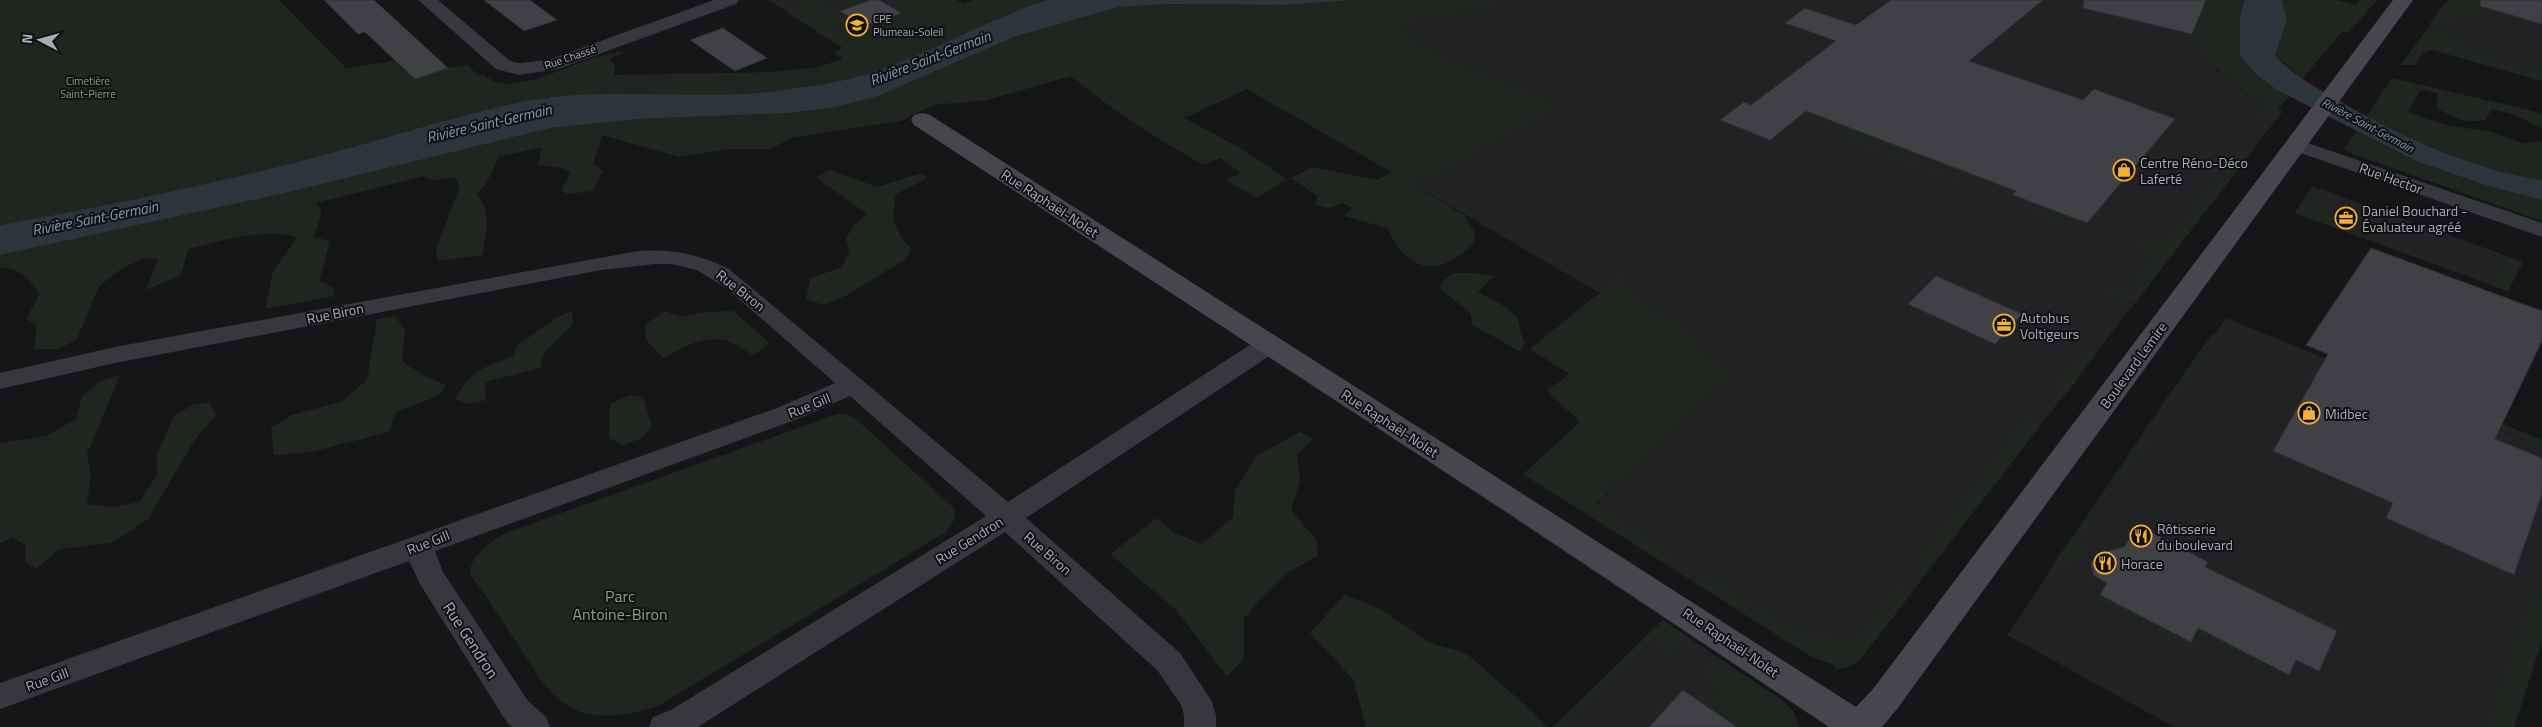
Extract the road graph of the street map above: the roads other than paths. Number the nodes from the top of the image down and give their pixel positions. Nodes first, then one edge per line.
1 (427, 0) edge
2 (730, 0) edge
3 (2403, 0) edge
4 (922, 120) dead end
5 (2304, 134) junction
6 (2542, 230) edge
7 (1268, 345) junction
8 (0, 381) edge
9 (854, 385) junction
10 (1006, 517) junction
11 (418, 546) junction
12 (0, 696) edge
13 (534, 727) edge
14 (666, 727) edge
15 (1200, 727) edge
16 (1859, 727) edge

1 - 2 street, Rue Chassé
3 - 5 main road, Boulevard Lemire
4 - 7 main road, Rue Raphaël-Nolet
5 - 6 street, Rue Hector
5 - 16 main road, Boulevard Lemire
7 - 10 street, Rue Gendron
7 - 16 main road, Rue Raphaël-Nolet
8 - 9 street, Rue Biron
9 - 10 street, Rue Biron
9 - 11 street, Rue Gill
10 - 14 street, Rue Gendron
10 - 15 street, Rue Biron
11 - 12 street, Rue Gill
11 - 13 street, Rue Gendron

